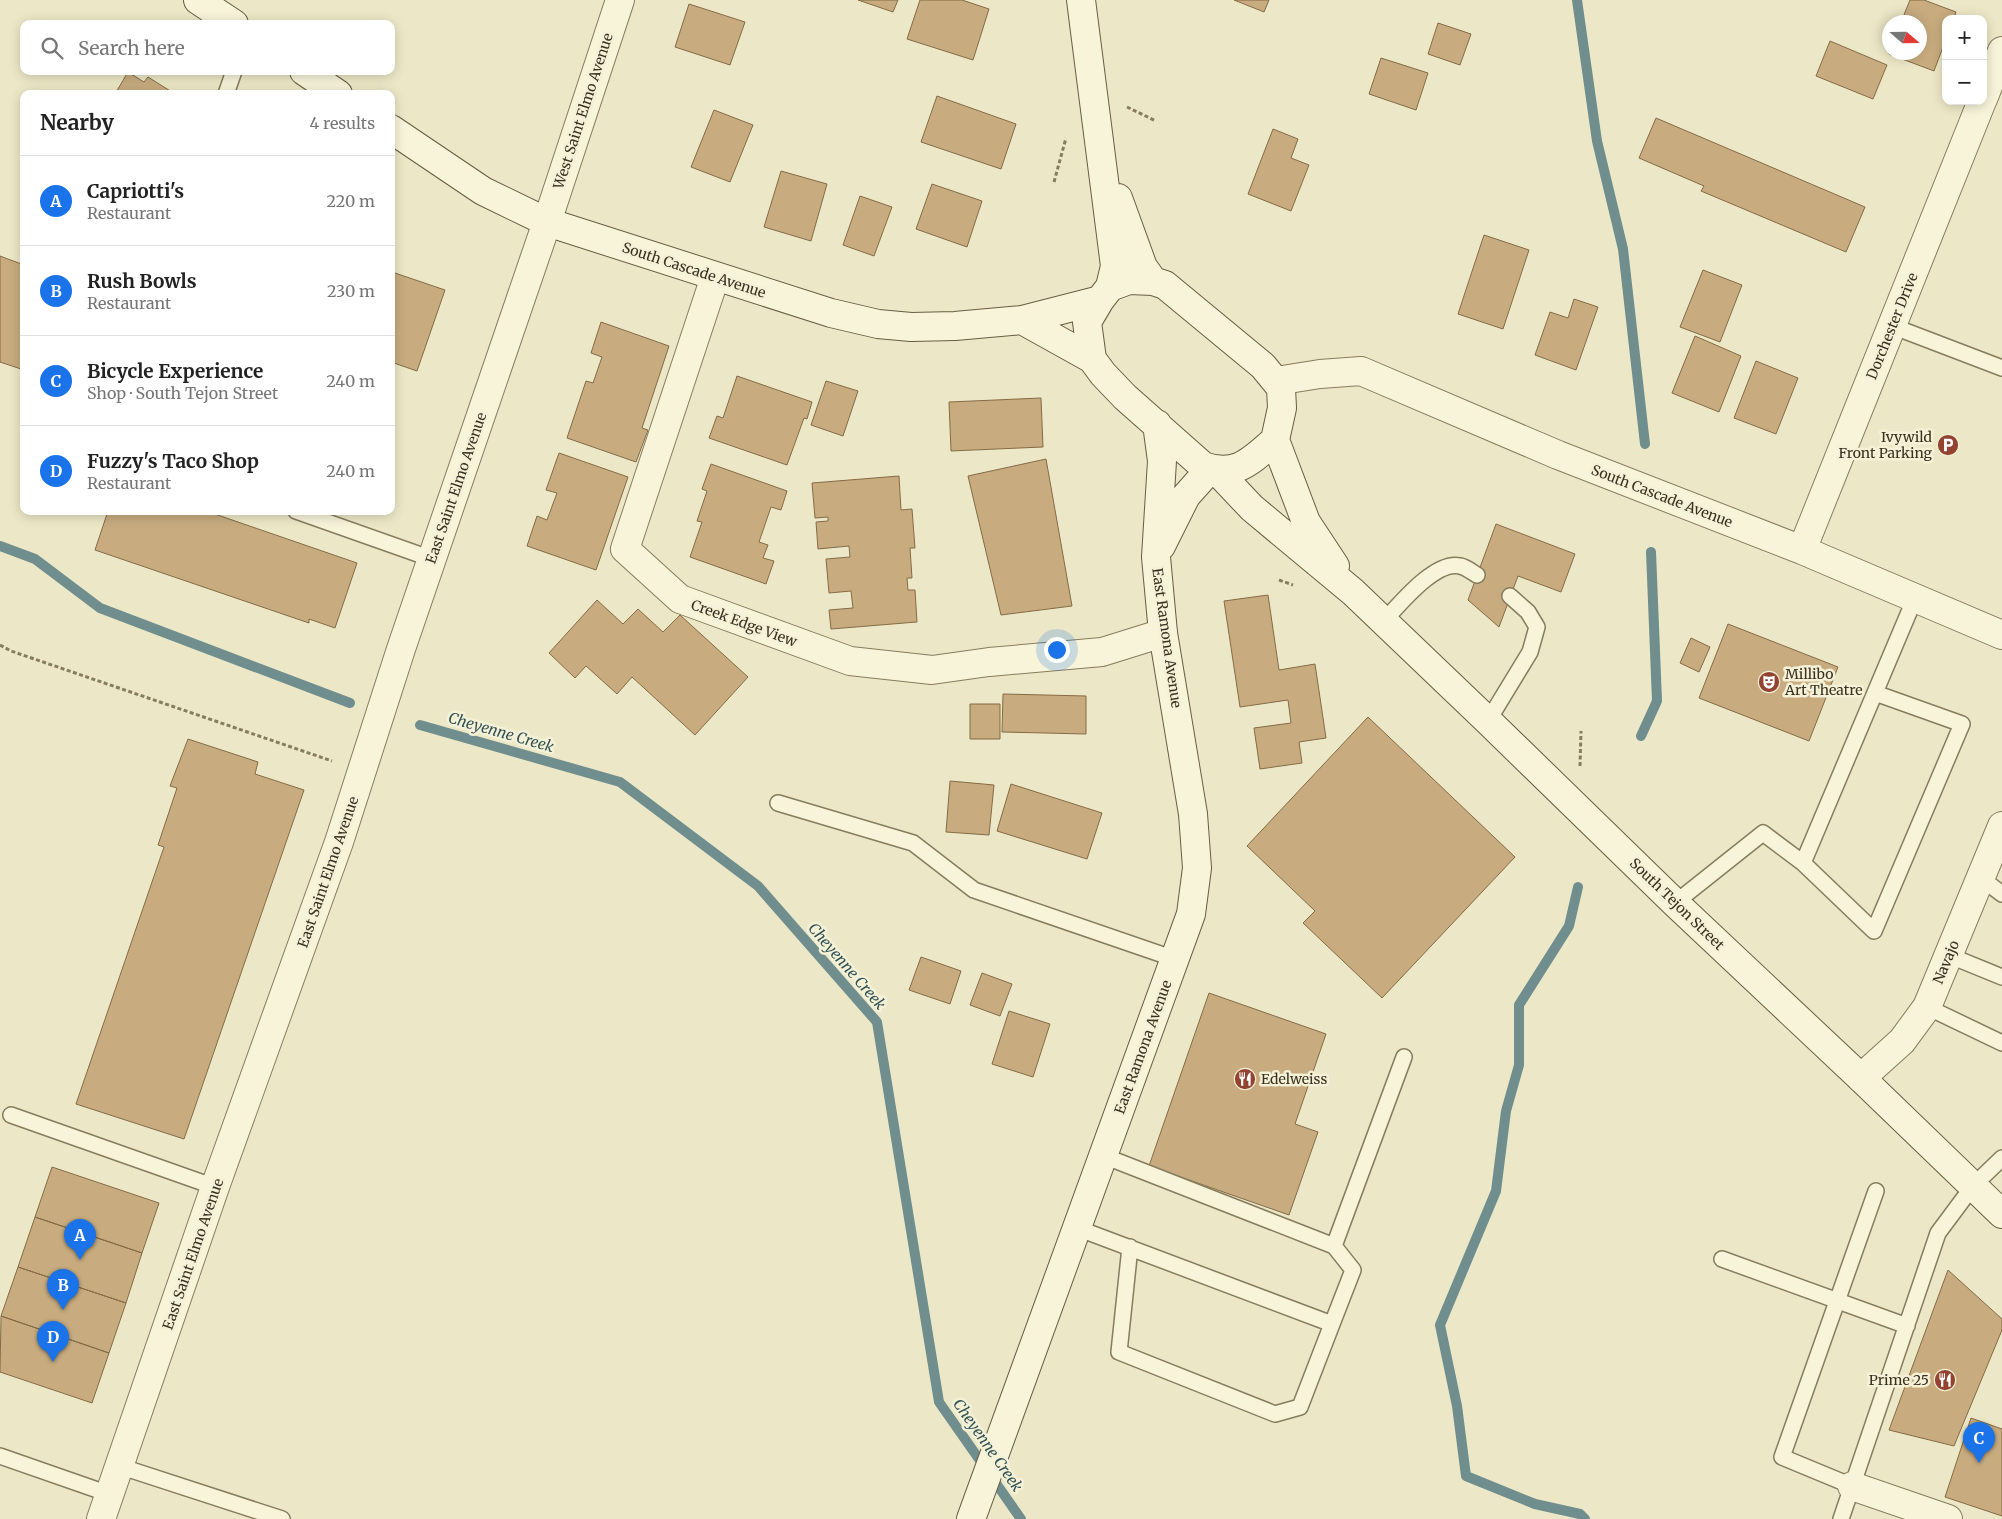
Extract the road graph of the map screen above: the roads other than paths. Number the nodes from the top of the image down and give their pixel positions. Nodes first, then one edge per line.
1 (620, 0) edge
2 (1081, 0) edge
3 (2002, 51) edge
4 (233, 75) edge
5 (310, 75) edge
6 (227, 90) edge
7 (332, 90) edge
8 (1989, 93) edge
9 (395, 132) edge
10 (1101, 151) junction
11 (547, 222) junction
12 (715, 277) junction
13 (1154, 282) junction
14 (1105, 293) junction
15 (1022, 320) junction
16 (1892, 326) junction
17 (1092, 359) junction
18 (2002, 368) edge
19 (1276, 382) junction
20 (1157, 424) junction
21 (1275, 440) junction
22 (1213, 470) junction
23 (307, 515) edge
24 (1802, 550) junction
25 (1156, 557) junction
26 (432, 559) junction
27 (1477, 575) dead end
28 (1352, 592) junction
29 (1510, 596) dead end
30 (1915, 598) junction
31 (1384, 622) junction
32 (1163, 632) junction
33 (2002, 635) edge
34 (1875, 693) junction
35 (1488, 721) junction
36 (778, 803) dead end
37 (2002, 826) edge
38 (1804, 863) junction
39 (1991, 886) edge
40 (1675, 903) junction
41 (1948, 955) junction
42 (1175, 959) junction
43 (2002, 977) edge
44 (1927, 1007) junction
45 (2002, 1043) edge
46 (1404, 1057) dead end
47 (1861, 1078) junction
48 (11, 1115) dead end
49 (1104, 1156) junction
50 (2002, 1158) edge
51 (1973, 1186) junction
52 (216, 1187) junction
53 (1876, 1191) dead end
54 (2002, 1214) edge
55 (1077, 1228) junction
56 (1334, 1246) junction
57 (1130, 1248) junction
58 (1722, 1259) dead end
59 (1837, 1301) junction
60 (1332, 1324) junction
61 (1907, 1326) junction
62 (0, 1456) edge
63 (119, 1466) junction
64 (1852, 1486) junction
65 (109, 1494) junction
66 (974, 1513) edge
67 (101, 1519) edge
68 (282, 1519) edge
69 (1841, 1519) edge
70 (1948, 1519) edge

1 - 11 street, West Saint Elmo Avenue
2 - 10 street
3 - 8 street, Dorchester Drive
4 - 6 lane
5 - 7 street
8 - 16 street, Dorchester Drive
9 - 11 street, South Cascade Avenue
10 - 13 street
10 - 14 street
11 - 12 street, South Cascade Avenue
11 - 26 street, East Saint Elmo Avenue
12 - 15 street, South Cascade Avenue
12 - 32 street, Creek Edge View
13 - 14 street, South Cascade Avenue
13 - 19 street
14 - 15 street, South Cascade Avenue
14 - 17 street
15 - 17 street
16 - 18 lane
16 - 24 street, Dorchester Drive
17 - 20 street
19 - 21 street
19 - 24 street, South Cascade Avenue
20 - 22 street
20 - 25 street, East Ramona Avenue
21 - 22 street
21 - 28 street
22 - 25 street
22 - 28 street
23 - 26 lane
24 - 30 street, South Cascade Avenue
25 - 32 street, East Ramona Avenue
26 - 52 street, East Saint Elmo Avenue
27 - 31 lane
28 - 31 street, South Tejon Street
29 - 35 lane
30 - 33 street, South Cascade Avenue
30 - 34 lane
31 - 35 street, South Tejon Street
32 - 42 street, East Ramona Avenue
34 - 38 lane
34 - 38 lane
35 - 40 street, South Tejon Street
36 - 42 lane
37 - 39 street, Navajo
38 - 40 lane
39 - 41 street, Navajo
40 - 47 street, South Tejon Street
41 - 43 lane
41 - 44 street, Navajo
42 - 49 street, East Ramona Avenue
44 - 45 lane
44 - 47 street, Navajo
46 - 56 lane
47 - 51 street, South Tejon Street
48 - 52 lane
49 - 55 street, East Ramona Avenue
49 - 56 lane
50 - 51 lane
51 - 54 street, South Tejon Street
51 - 61 lane
52 - 63 street, East Saint Elmo Avenue
53 - 59 lane
55 - 57 lane
55 - 66 street, East Ramona Avenue
56 - 60 lane
57 - 60 lane
57 - 60 lane
58 - 59 lane
59 - 61 lane
59 - 64 lane
61 - 64 lane
62 - 65 lane
63 - 65 street, East Saint Elmo Avenue
63 - 68 lane
64 - 69 lane
64 - 70 street
65 - 67 street, East Saint Elmo Avenue

